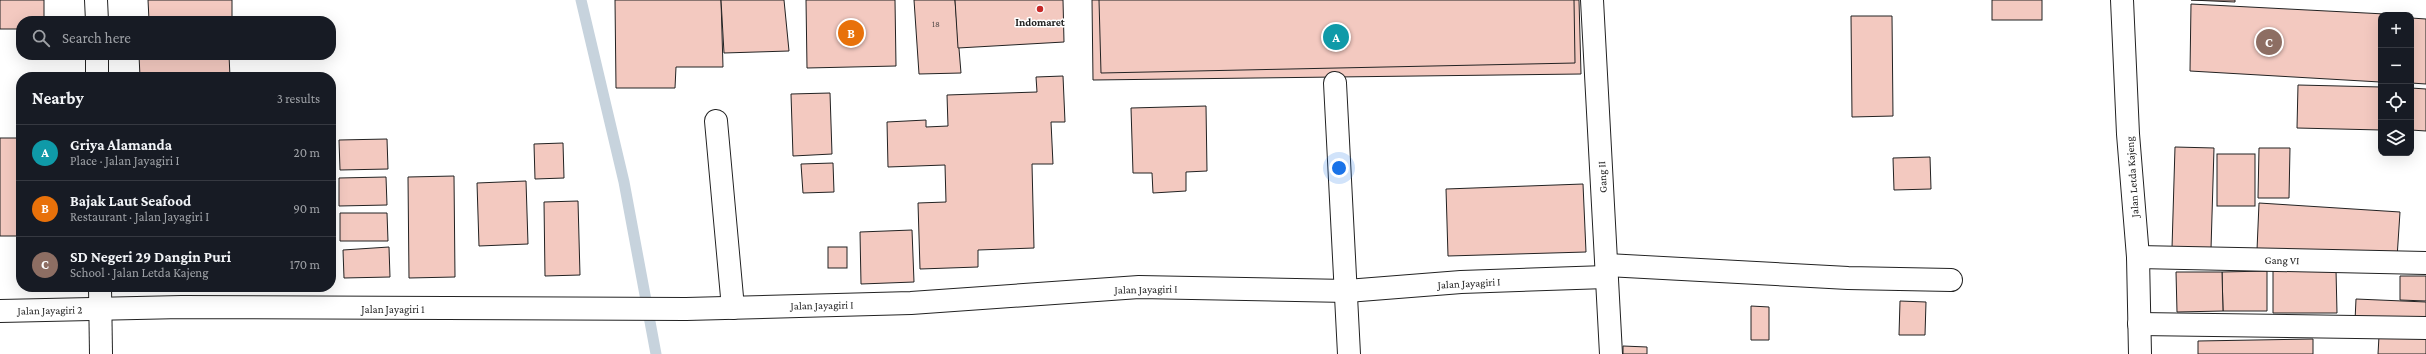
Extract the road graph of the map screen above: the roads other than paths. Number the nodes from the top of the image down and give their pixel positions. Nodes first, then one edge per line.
1 (96, 0) edge
2 (1592, 0) edge
3 (2122, 0) edge
4 (97, 16) edge
5 (97, 60) edge
6 (97, 72) edge
7 (1336, 83) dead end
8 (716, 121) dead end
9 (2138, 257) junction
10 (2426, 263) edge
11 (1606, 271) junction
12 (1951, 280) dead end
13 (1347, 290) junction
14 (100, 292) edge
15 (733, 308) junction
16 (686, 309) joint
17 (100, 310) junction
18 (0, 311) edge
19 (2139, 324) junction
20 (2426, 328) edge
21 (101, 354) edge
22 (1349, 354) edge
23 (1611, 354) edge
24 (2140, 354) edge

1 - 4 street
2 - 11 street, Gang II
3 - 9 street, Jalan Letda Kajeng
5 - 6 street
7 - 13 street
8 - 15 street
9 - 10 street, Gang VI
9 - 19 street, Jalan Letda Kajeng
11 - 12 street, Jalan Jayagiri I
11 - 13 street, Jalan Jayagiri I
11 - 23 street, Gang II
13 - 15 street, Jalan Jayagiri I
13 - 22 street
14 - 17 street
15 - 16 street, Jalan Jayagiri I
16 - 17 street, Jalan Jayagiri 1
17 - 18 street, Jalan Jayagiri 2
17 - 21 street
19 - 20 street
19 - 24 street, Jalan Letda Kajeng

